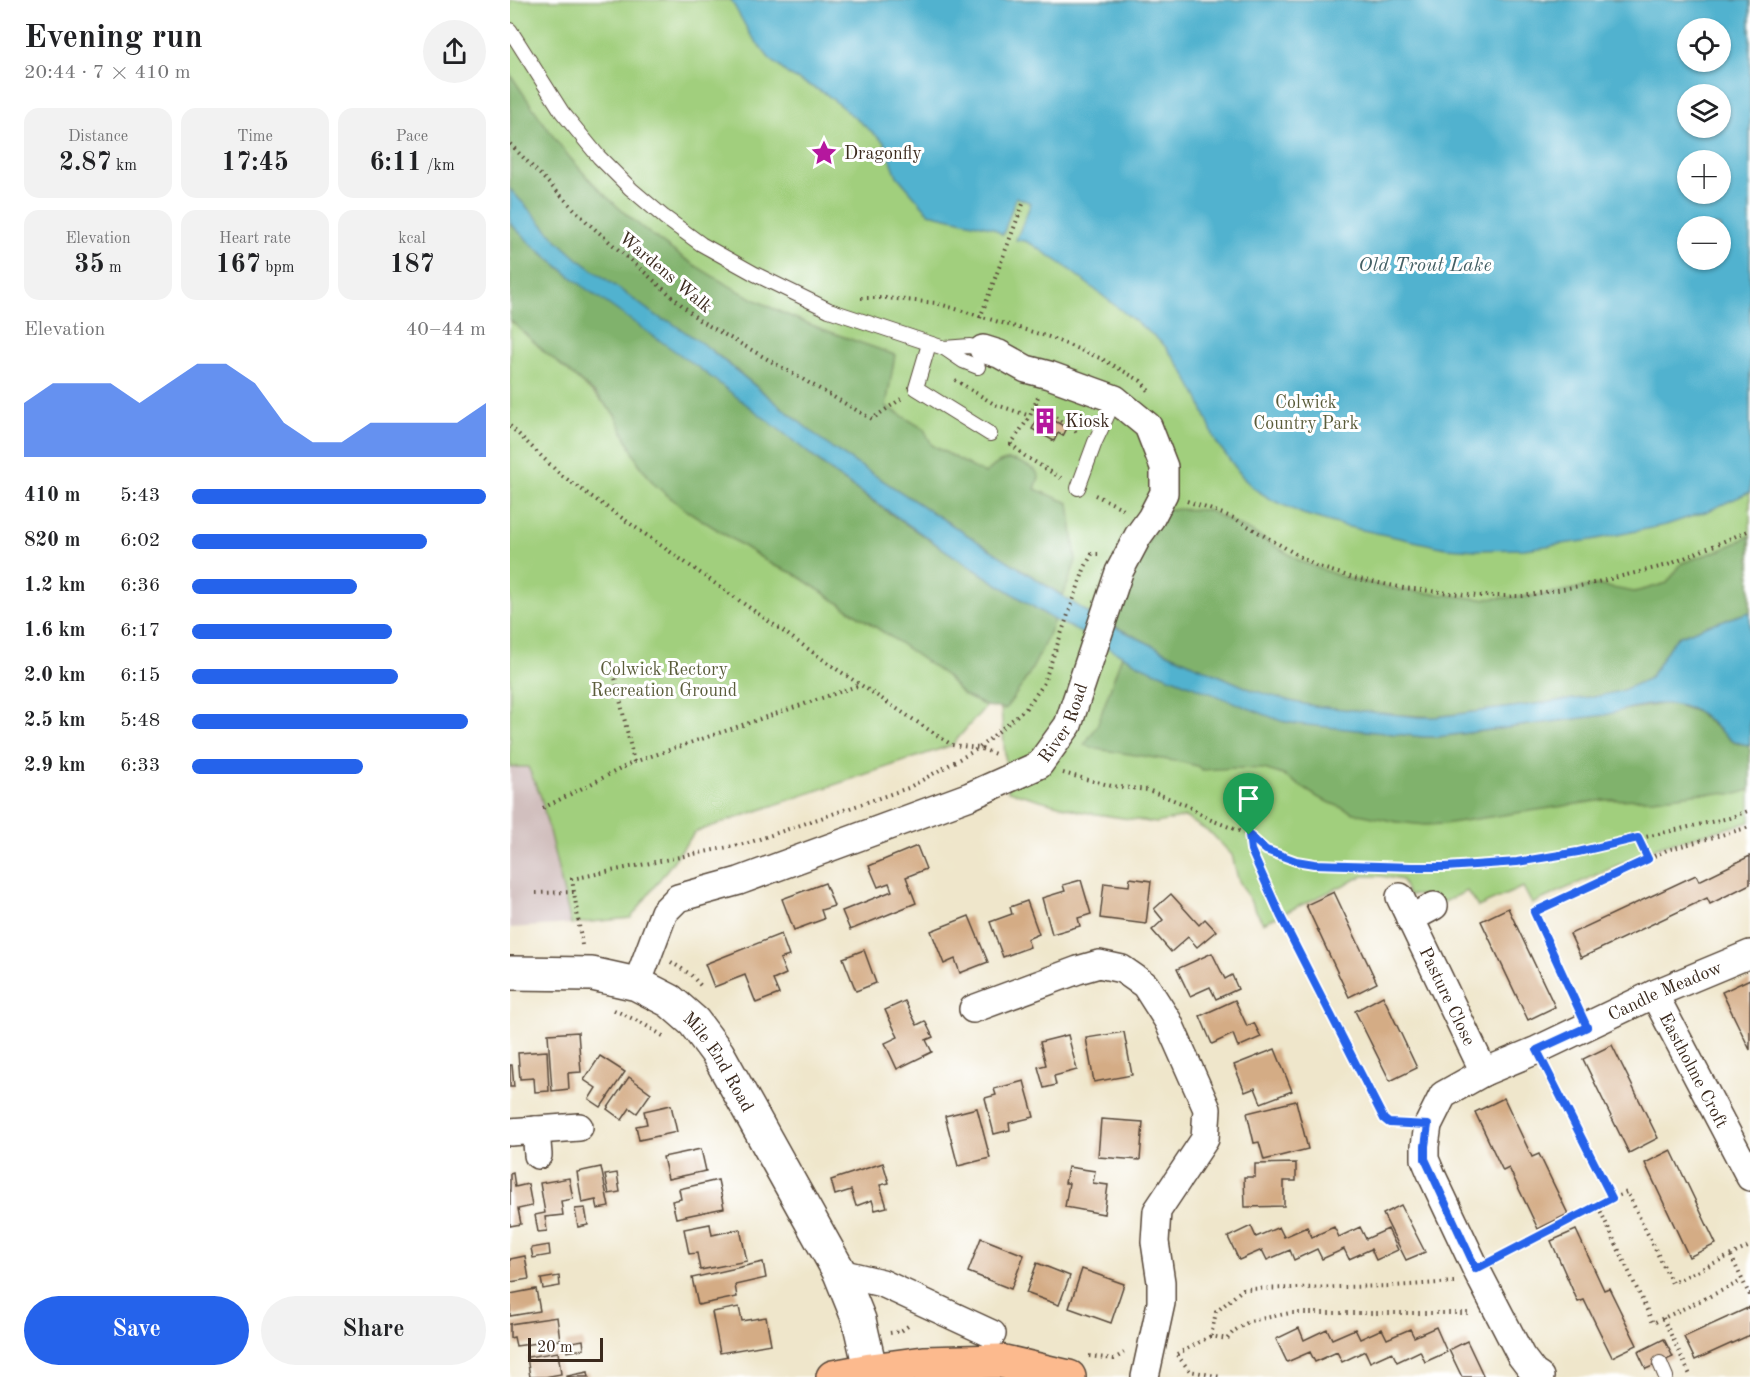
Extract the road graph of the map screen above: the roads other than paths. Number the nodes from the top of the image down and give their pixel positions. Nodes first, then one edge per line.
1 (510, 30) edge
2 (929, 344) junction
3 (944, 348) junction
4 (977, 354) junction
5 (1115, 399) junction
6 (990, 434) dead end
7 (1078, 488) road end
8 (1434, 906) dead end
9 (1750, 954) edge
10 (510, 973) edge
11 (637, 984) junction
12 (1654, 994) junction
13 (974, 1009) dead end
14 (1484, 1072) junction
15 (579, 1127) dead end
16 (528, 1139) edge
17 (1750, 1177) edge
18 (840, 1273) junction
19 (992, 1334) dead end
20 (1660, 1363) dead end
21 (1075, 1366) edge
22 (872, 1373) edge
23 (833, 1377) edge
24 (1145, 1377) edge
25 (1540, 1377) edge
26 (1666, 1377) edge

1 - 2 lane
2 - 3 lane
2 - 6 lane
3 - 4 lane
3 - 4 lane
4 - 5 street
5 - 7 lane
5 - 11 street, River Road
8 - 14 street, Pasture Close
9 - 12 street, Candle Meadow
10 - 11 street, Mile End Road
11 - 18 street, Mile End Road
12 - 14 street, Candle Meadow
12 - 17 street, Eastholme Croft
13 - 24 street
14 - 25 street, Candle Meadow
15 - 16 street
18 - 19 street
18 - 22 street, Mile End Road
20 - 26 lane
21 - 22 main road
22 - 23 main road

